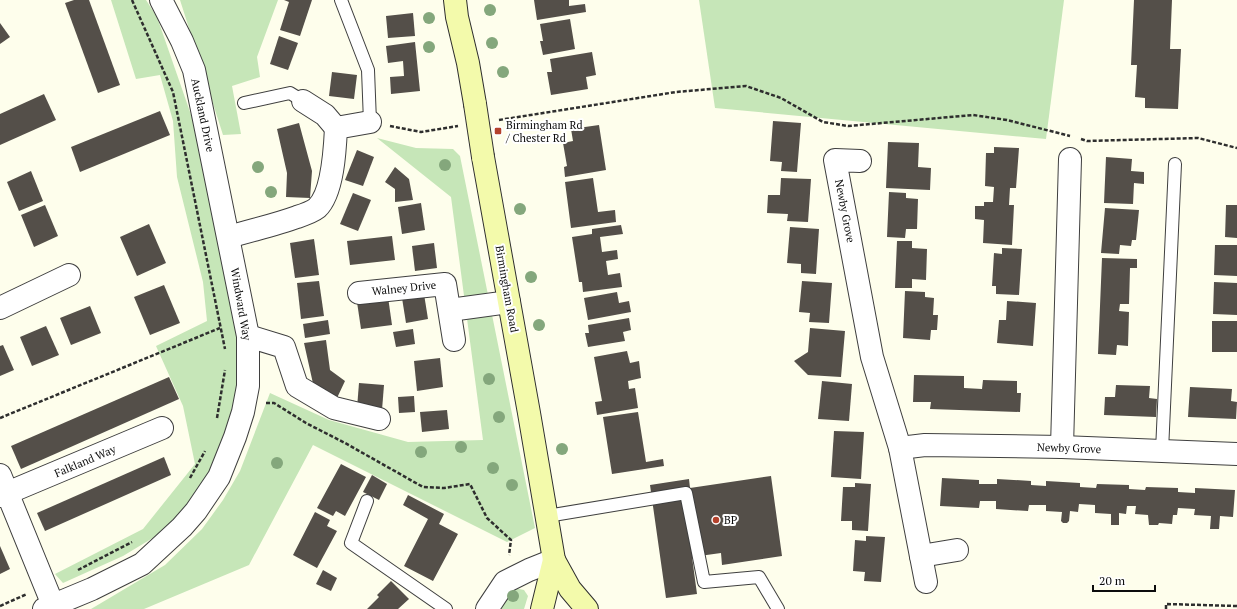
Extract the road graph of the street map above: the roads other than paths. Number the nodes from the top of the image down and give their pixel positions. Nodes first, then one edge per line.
1 (161, 0) edge
2 (341, 0) edge
3 (454, 6) edge
4 (303, 101) joint
5 (244, 103) dead end
6 (370, 122) joint
7 (336, 128) junction
8 (1070, 159) dead end
9 (860, 161) dead end
10 (1175, 164) dead end
11 (229, 237) junction
12 (69, 275) dead end
13 (359, 293) dead end
14 (510, 302) junction
15 (0, 308) edge
16 (450, 310) junction
17 (248, 336) junction
18 (454, 340) dead end
19 (379, 419) dead end
20 (162, 428) dead end
21 (1062, 447) junction
22 (900, 448) junction
23 (1162, 451) junction
24 (1237, 454) edge
25 (2, 488) edge
26 (367, 501) dead end
27 (547, 516) junction
28 (957, 550) dead end
29 (921, 556) junction
30 (554, 560) junction
31 (926, 582) dead end
32 (48, 607) edge
33 (446, 609) edge
34 (487, 609) edge
35 (542, 609) edge
36 (587, 609) edge
37 (778, 609) edge

1 - 11 street, Auckland Drive
2 - 6 lane
3 - 14 main road, Birmingham Road, bridge
4 - 5 lane
4 - 7 street
6 - 7 street
7 - 11 street
8 - 21 street
9 - 22 street, Newby Grove
10 - 23 lane
11 - 17 street, Windward Way
12 - 15 street
13 - 16 street, Walney Drive
14 - 16 street
14 - 27 main road, Birmingham Road
16 - 18 street, Walney Drive
17 - 19 street
17 - 32 street, Windward Way
20 - 25 street, Falkland Way
21 - 22 street, Newby Grove
21 - 23 street, Newby Grove
22 - 29 street, Newby Grove
23 - 24 street, Newby Grove
25 - 32 street, Falkland Way
26 - 33 lane
27 - 30 main road, Birmingham Road
27 - 37 lane
28 - 29 street
29 - 31 street, Newby Grove
30 - 34 street
30 - 35 main road, Birmingham Road
30 - 36 main road, Birmingham Road

